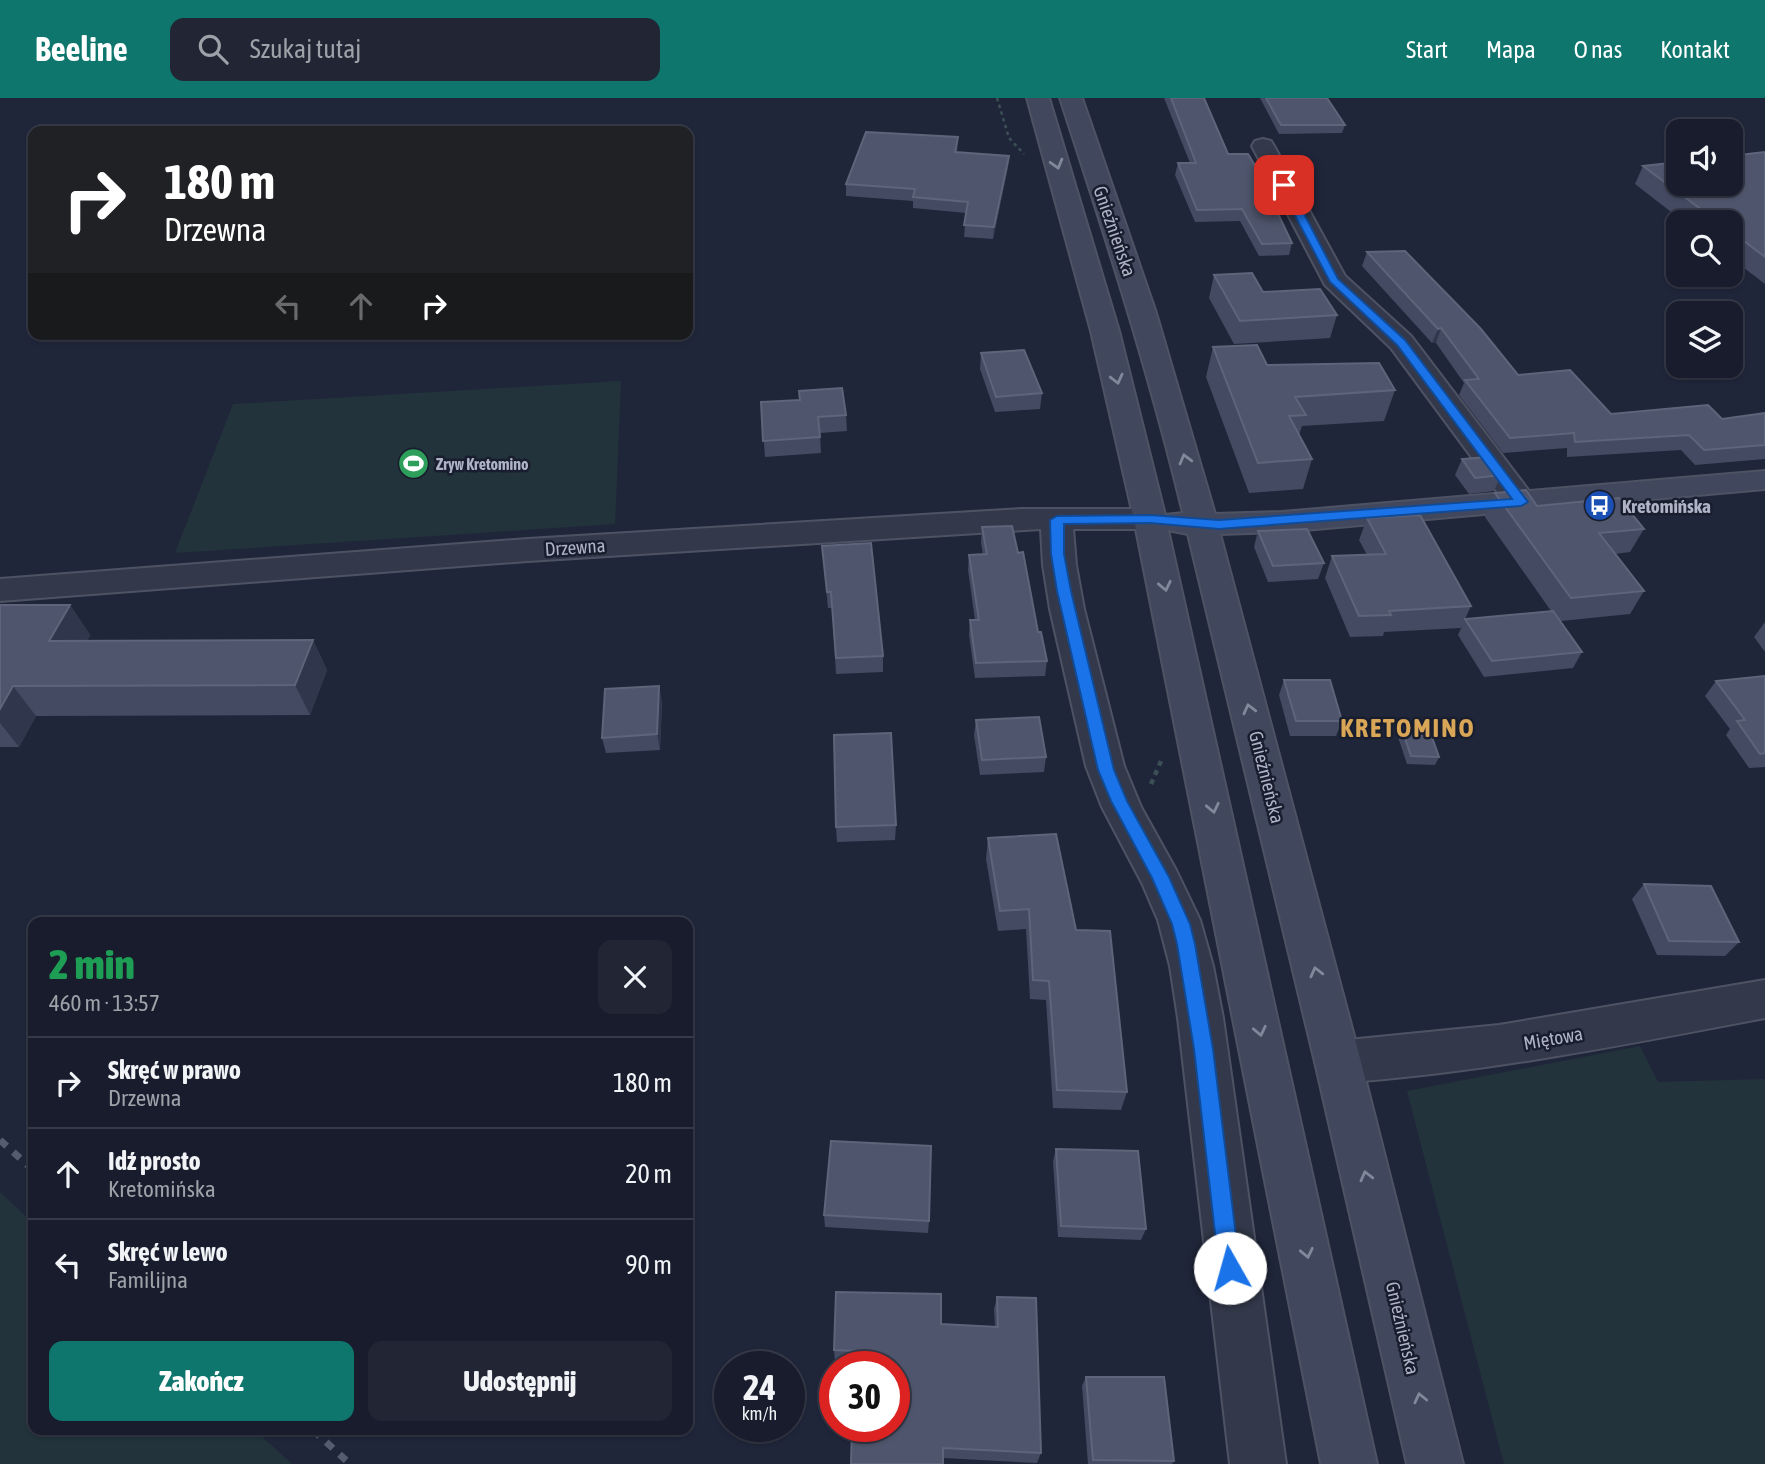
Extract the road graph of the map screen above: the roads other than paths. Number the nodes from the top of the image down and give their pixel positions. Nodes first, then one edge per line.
1 (1038, 98) edge
2 (1071, 98) edge
3 (1263, 146) dead end
4 (1765, 480) edge
5 (1521, 502) junction
6 (1150, 519) junction
7 (1057, 520) junction
8 (1202, 525) junction
9 (0, 590) edge
10 (1765, 999) edge
11 (1338, 1062) junction
12 (1258, 1464) edge
13 (1349, 1464) edge
14 (1436, 1464) edge

1 -> 6 main road, Gnieźnieńska
8 -> 2 main road, Gnieźnieńska
3 - 5 street
4 - 5 main road
5 - 8 main road
6 - 7 street, Drzewna
6 - 8 main road
6 -> 13 main road, Gnieźnieńska
7 - 9 street, Drzewna
7 - 12 street
11 -> 8 main road, Gnieźnieńska
10 - 11 street, Miętowa
14 -> 11 main road, Gnieźnieńska

